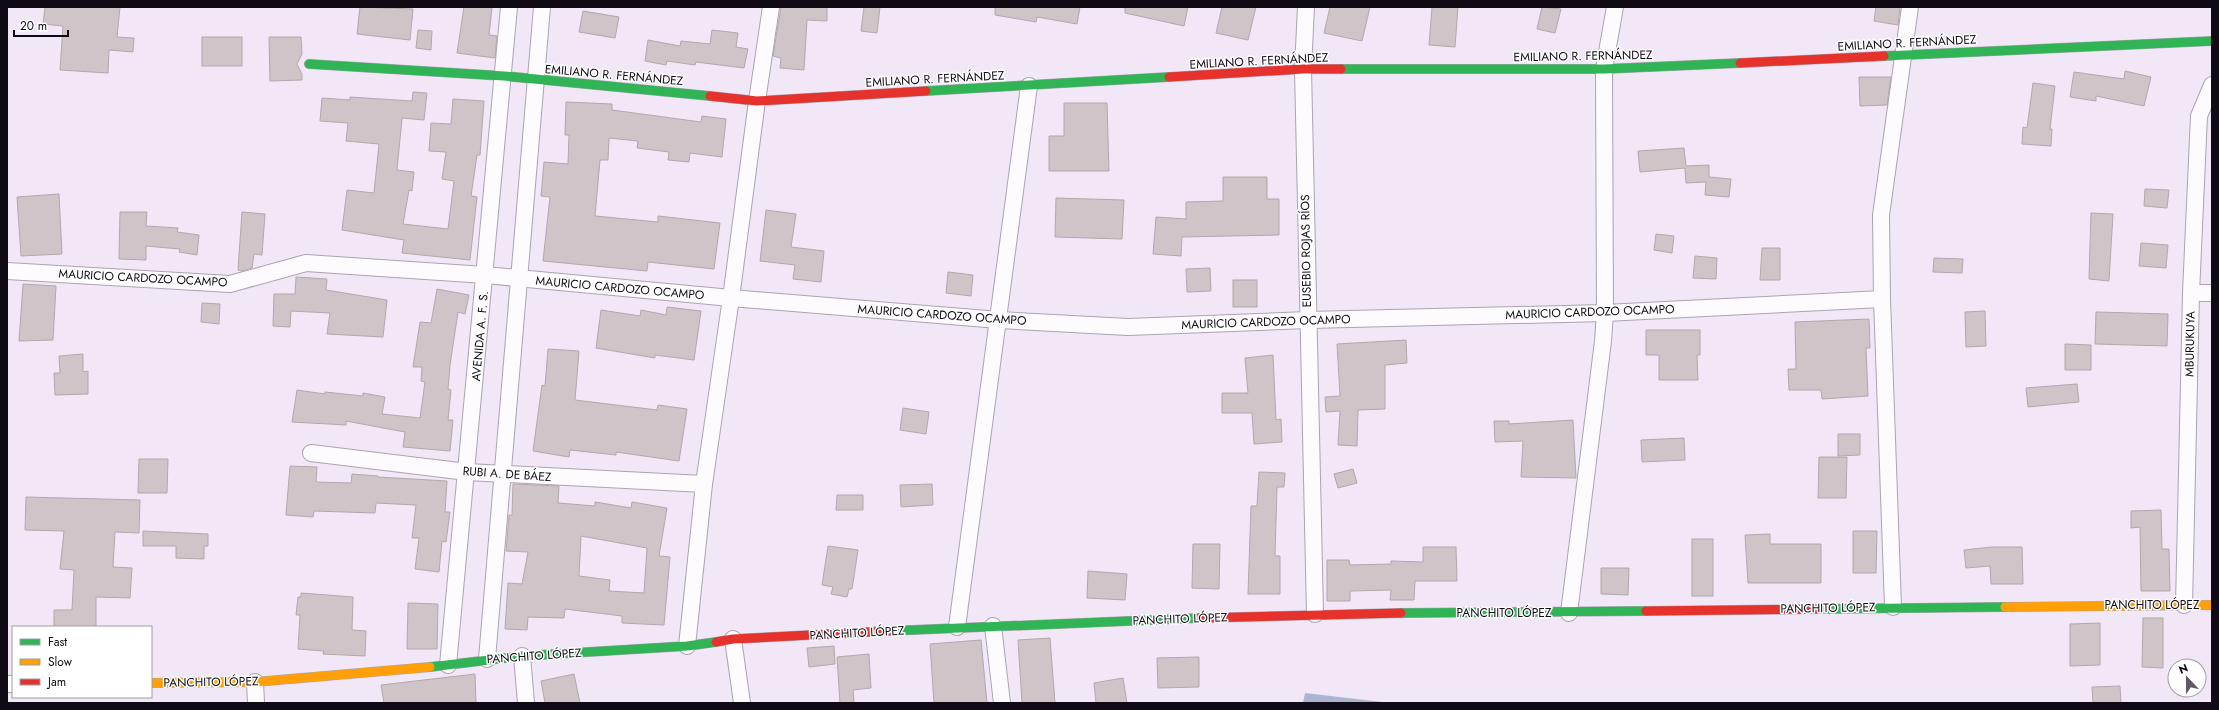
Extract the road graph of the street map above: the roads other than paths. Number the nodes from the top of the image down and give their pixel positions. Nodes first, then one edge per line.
1 (509, 7) edge
2 (542, 7) edge
3 (771, 7) edge
4 (1306, 7) edge
5 (1615, 7) edge
6 (1910, 7) edge
7 (2212, 41) edge
8 (1903, 56) junction
9 (309, 64) dead end
10 (1303, 69) junction
11 (1604, 69) junction
12 (504, 76) junction
13 (537, 80) junction
14 (2212, 85) edge
15 (1029, 86) junction
16 (757, 101) junction
17 (7, 271) edge
18 (485, 275) junction
19 (520, 278) junction
20 (2191, 293) junction
21 (2212, 293) edge
22 (731, 298) junction
23 (1882, 299) junction
24 (1605, 313) junction
25 (999, 320) junction
26 (1308, 320) junction
27 (311, 452) dead end
28 (467, 472) junction
29 (503, 475) junction
30 (704, 484) junction
31 (2184, 605) junction
32 (2212, 605) edge
33 (1893, 607) junction
34 (1569, 613) junction
35 (1315, 614) junction
36 (993, 626) junction
37 (957, 627) junction
38 (733, 639) junction
39 (687, 646) junction
40 (522, 656) junction
41 (487, 659) junction
42 (448, 665) junction
43 (255, 682) junction
44 (152, 683) edge
45 (256, 703) edge
46 (526, 703) edge
47 (742, 703) edge
48 (1002, 703) edge

1 - 12 street, AVENIDA A. F. S.
2 - 13 street
3 - 16 street
4 - 10 street, EUSEBIO ROJAS RÍOS
5 - 11 street
6 - 8 street
7 - 8 street, EMILIANO R. FERNÁNDEZ
8 - 11 street, EMILIANO R. FERNÁNDEZ
8 - 23 street
9 - 12 street, EMILIANO R. FERNÁNDEZ
10 - 11 street, EMILIANO R. FERNÁNDEZ
10 - 15 street, EMILIANO R. FERNÁNDEZ
10 - 26 street, EUSEBIO ROJAS RÍOS
11 - 24 street
12 - 13 street, EMILIANO R. FERNÁNDEZ
12 - 18 street, AVENIDA A. F. S.
13 - 16 street, EMILIANO R. FERNÁNDEZ
13 - 19 street
14 - 20 street, MBURUKUYA
15 - 16 street, EMILIANO R. FERNÁNDEZ
15 - 25 street
16 - 22 street
17 - 18 street, MAURICIO CARDOZO OCAMPO
18 - 19 street, MAURICIO CARDOZO OCAMPO
18 - 28 street, AVENIDA A. F. S.
19 - 22 street, MAURICIO CARDOZO OCAMPO
19 - 29 street
20 - 21 street
20 - 31 street, MBURUKUYA
22 - 25 street, MAURICIO CARDOZO OCAMPO
22 - 30 street
23 - 24 street, MAURICIO CARDOZO OCAMPO
23 - 33 street
24 - 26 street, MAURICIO CARDOZO OCAMPO
24 - 34 street
25 - 26 street, MAURICIO CARDOZO OCAMPO
25 - 37 street
26 - 35 street, EUSEBIO ROJAS RÍOS
27 - 28 street, RUBI A. DE BÁEZ
28 - 29 street, RUBI A. DE BÁEZ
28 - 42 street, AVENIDA A. F. S.
29 - 30 street, RUBI A. DE BÁEZ
29 - 41 street
30 - 39 street
31 - 32 street, PANCHITO LÓPEZ
31 - 33 street, PANCHITO LÓPEZ
33 - 34 street, PANCHITO LÓPEZ
34 - 35 street, PANCHITO LÓPEZ
35 - 36 street, PANCHITO LÓPEZ
36 - 37 street, PANCHITO LÓPEZ
36 - 48 street
37 - 38 street, PANCHITO LÓPEZ
38 - 39 street, PANCHITO LÓPEZ
38 - 47 street
39 - 40 street, PANCHITO LÓPEZ
40 - 41 street, PANCHITO LÓPEZ
40 - 46 street
41 - 42 street, PANCHITO LÓPEZ
42 - 43 street, PANCHITO LÓPEZ
43 - 44 street, PANCHITO LÓPEZ
43 - 45 street

